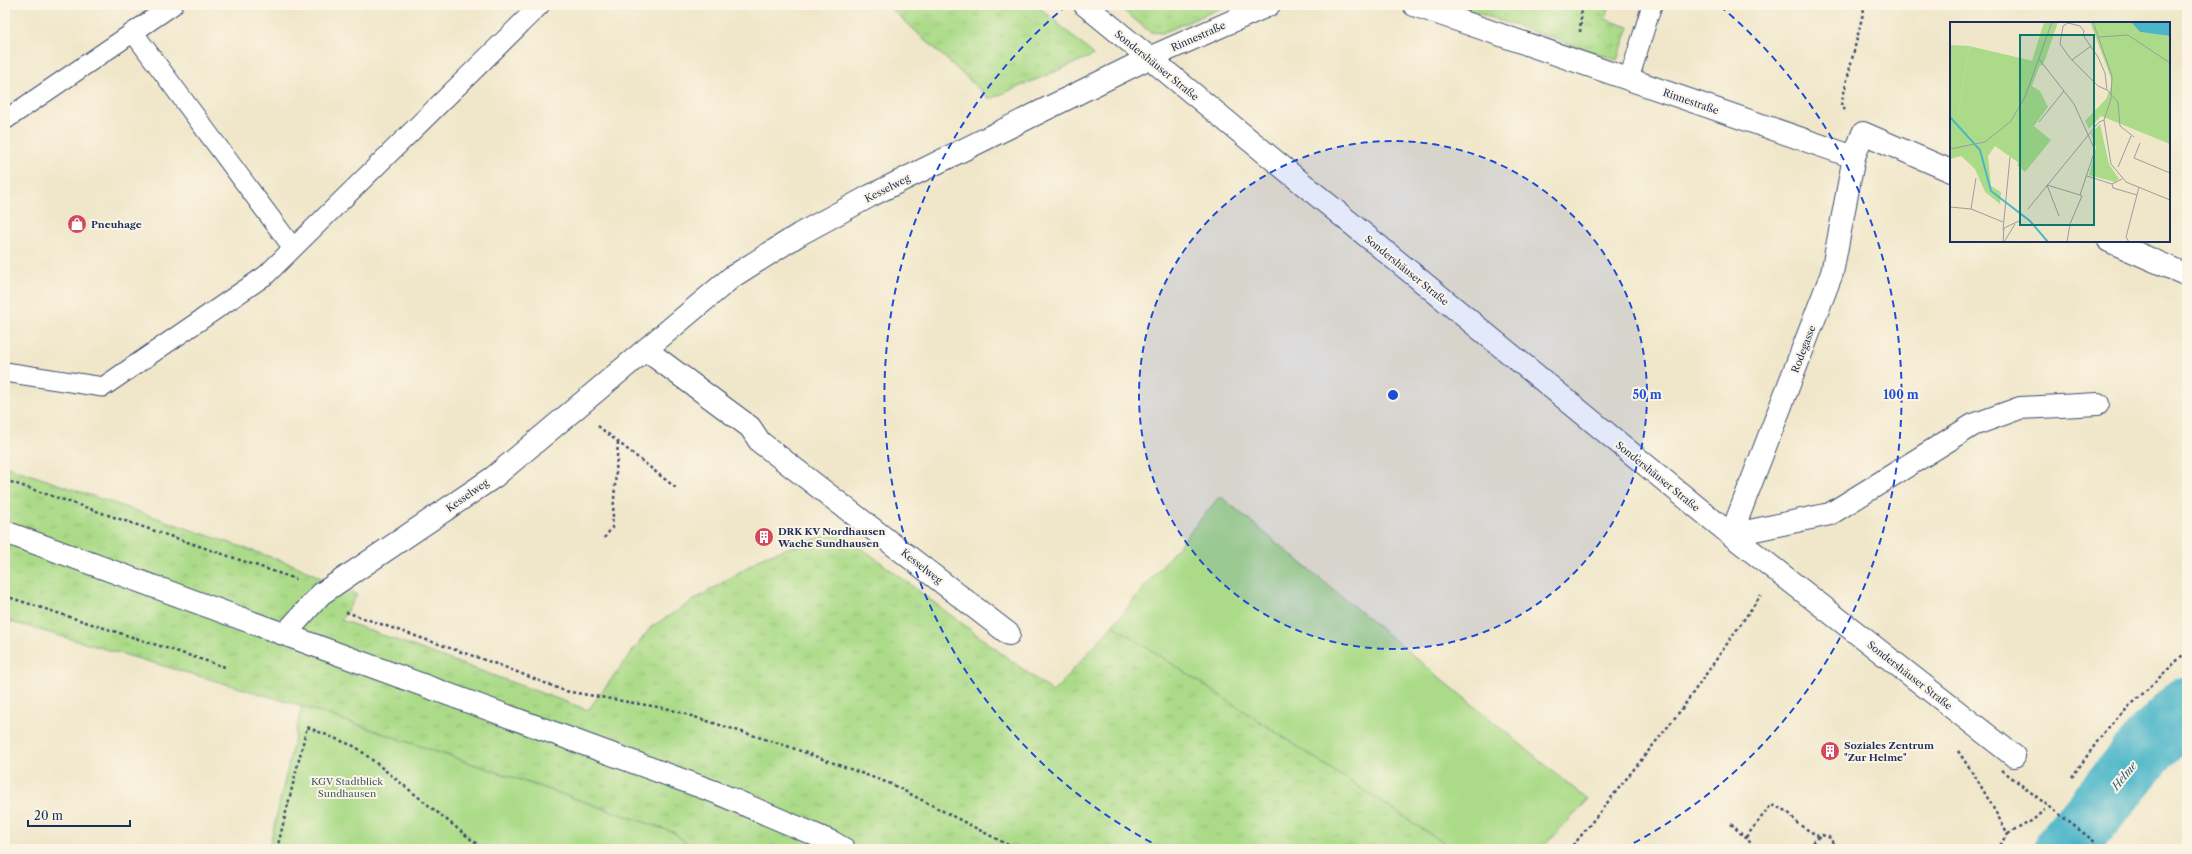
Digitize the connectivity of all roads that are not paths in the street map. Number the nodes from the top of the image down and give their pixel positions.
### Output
1 (173, 5) edge
2 (540, 5) edge
3 (1085, 5) edge
4 (1269, 5) edge
5 (1414, 5) edge
6 (1652, 5) edge
7 (133, 32) junction
8 (1148, 58) junction
9 (1629, 79) junction
10 (5, 120) edge
11 (1854, 157) junction
12 (1950, 172) edge
13 (2111, 242) edge
14 (293, 248) junction
15 (2187, 275) edge
16 (646, 350) junction
17 (5, 372) edge
18 (2098, 404) dead end
19 (5, 532) edge
20 (1730, 535) junction
21 (285, 634) junction
22 (1009, 634) dead end
23 (2008, 763) road end
24 (844, 849) edge

1 - 7 lane
2 - 14 lane
3 - 8 street, Sondershäuser Straße
4 - 8 street, Rinnestraße
5 - 9 street, Rinnestraße
6 - 9 lane
7 - 10 lane
7 - 14 lane
8 - 16 street, Kesselweg
8 - 20 street, Sondershäuser Straße
9 - 11 street, Rinnestraße
11 - 12 street
11 - 20 street, Rodegasse
13 - 15 street
14 - 17 lane
16 - 21 street, Kesselweg
16 - 22 street, Kesselweg
18 - 20 street
19 - 21 street
20 - 23 street, Sondershäuser Straße
21 - 24 street

